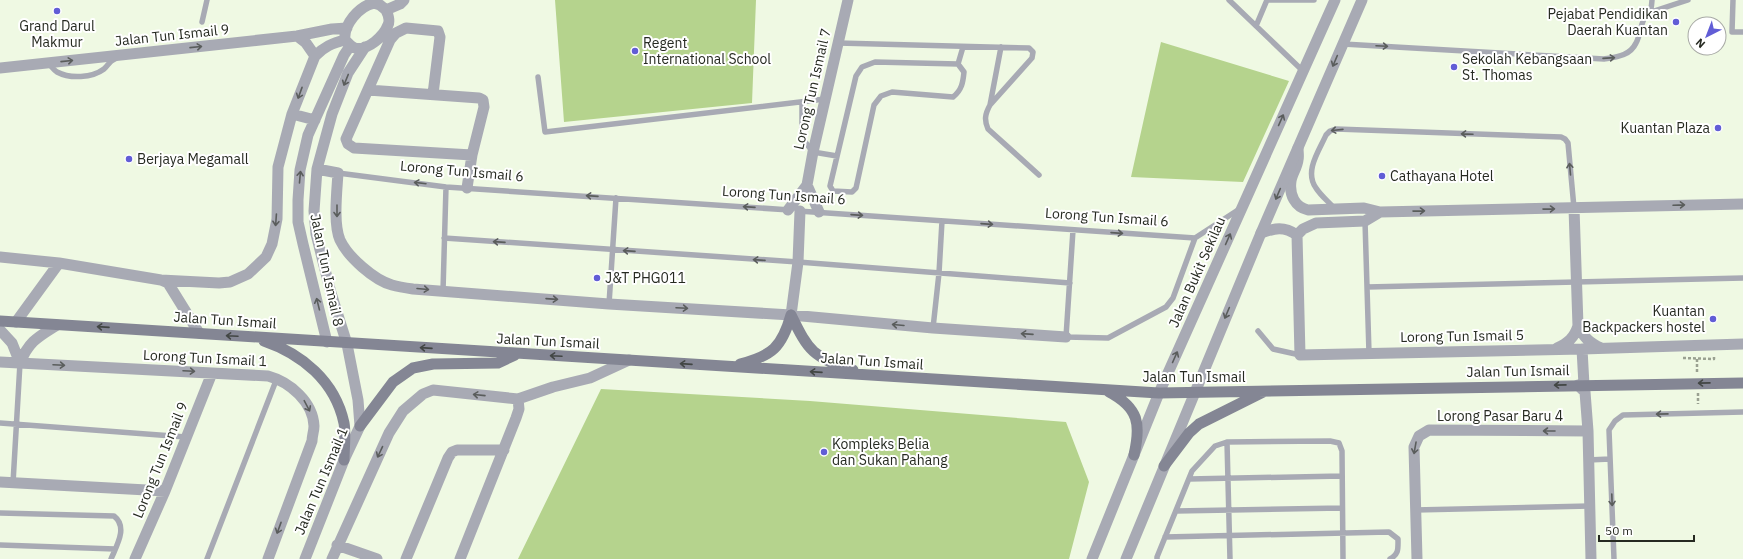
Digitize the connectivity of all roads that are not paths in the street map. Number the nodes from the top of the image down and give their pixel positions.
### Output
1 (207, 0) edge
2 (404, 0) edge
3 (848, 0) edge
4 (1229, 0) edge
5 (1267, 0) edge
6 (1314, 0) edge
7 (1335, 0) edge
8 (1362, 0) edge
9 (1652, 0) edge
10 (1688, 0) edge
11 (1733, 0) edge
12 (367, 2) edge
13 (386, 10) junction
14 (1651, 12) junction
15 (202, 22) dead end
16 (1256, 26) junction
17 (347, 28) junction
18 (1743, 32) edge
19 (297, 36) junction
20 (386, 37) junction
21 (348, 43) junction
22 (838, 43) junction
23 (1343, 44) junction
24 (366, 47) junction
25 (963, 47) junction
26 (1001, 47) junction
27 (129, 54) junction
28 (315, 56) junction
29 (48, 63) junction
30 (958, 64) junction
31 (0, 68) edge
32 (1303, 71) junction
33 (538, 77) dead end
34 (368, 90) junction
35 (433, 94) junction
36 (825, 99) junction
37 (802, 102) junction
38 (990, 105) junction
39 (292, 114) junction
40 (314, 120) junction
41 (1298, 147) junction
42 (813, 152) junction
43 (472, 155) junction
44 (837, 156) junction
45 (317, 169) junction
46 (338, 172) junction
47 (1038, 175) dead end
48 (807, 185) junction
49 (446, 187) junction
50 (467, 188) junction
51 (616, 198) junction
52 (1743, 204) edge
53 (1241, 208) junction
54 (1574, 208) junction
55 (1335, 209) junction
56 (788, 210) junction
57 (800, 211) junction
58 (818, 212) junction
59 (1380, 212) junction
60 (942, 221) junction
61 (1365, 221) junction
62 (1073, 230) junction
63 (1261, 233) junction
64 (1296, 235) junction
65 (444, 238) junction
66 (1195, 238) junction
67 (613, 250) junction
68 (0, 256) edge
69 (798, 262) junction
70 (59, 263) junction
71 (939, 273) junction
72 (1743, 278) edge
73 (161, 280) junction
74 (1577, 282) junction
75 (1070, 283) junction
76 (1367, 287) junction
77 (442, 291) junction
78 (609, 304) junction
79 (792, 315) junction
80 (0, 321) edge
81 (16, 322) junction
82 (58, 325) junction
83 (1578, 326) junction
84 (933, 328) junction
85 (0, 330) edge
86 (1258, 331) dead end
87 (199, 333) junction
88 (252, 337) junction
89 (1066, 337) junction
90 (327, 342) junction
91 (347, 344) junction
92 (1743, 344) edge
93 (1555, 349) junction
94 (1582, 349) junction
95 (1604, 349) junction
96 (1369, 353) junction
97 (518, 354) junction
98 (1300, 355) junction
99 (629, 360) junction
100 (0, 362) edge
101 (20, 363) junction
102 (731, 367) junction
103 (212, 373) junction
104 (868, 375) junction
105 (277, 378) junction
106 (1743, 383) edge
107 (1581, 385) junction
108 (1105, 390) junction
109 (1265, 391) junction
110 (1195, 392) junction
111 (1159, 393) junction
112 (518, 399) junction
113 (1743, 412) edge
114 (0, 423) edge
115 (15, 424) junction
116 (360, 426) junction
117 (1588, 431) junction
118 (186, 437) junction
119 (1227, 442) junction
120 (504, 450) junction
121 (1134, 455) junction
122 (1610, 459) junction
123 (344, 460) junction
124 (1588, 460) junction
125 (1164, 466) junction
126 (1342, 476) junction
127 (1228, 477) junction
128 (1189, 479) junction
129 (0, 482) edge
130 (13, 483) junction
131 (165, 492) junction
132 (1590, 506) junction
133 (1342, 508) junction
134 (1229, 509) junction
135 (1415, 510) junction
136 (1176, 511) junction
137 (0, 514) edge
138 (1343, 534) junction
139 (1229, 536) junction
140 (1165, 537) junction
141 (0, 545) edge
142 (337, 545) junction
143 (115, 549) junction
144 (111, 559) edge
145 (135, 559) edge
146 (207, 559) edge
147 (268, 559) edge
148 (305, 559) edge
149 (332, 559) edge
150 (377, 559) edge
151 (406, 559) edge
152 (460, 559) edge
153 (1092, 559) edge
154 (1126, 559) edge
155 (1157, 559) edge
156 (1230, 559) edge
157 (1343, 559) edge
158 (1390, 559) edge
159 (1417, 559) edge
160 (1591, 559) edge
161 (1614, 559) edge

1 - 15 lane
2 - 13 street
3 - 22 street, Lorong Tun Ismail 7
4 - 16 lane
5 - 6 lane
5 - 16 lane
7 - 32 street, Jalan Bukit Sekilau
8 - 23 street
9 - 14 lane
10 - 14 lane
11 - 18 lane
12 - 13 street
12 - 17 street
13 - 20 street
23 -> 14 lane
16 - 32 lane
17 - 19 street, Jalan Tun Ismail 9
17 - 21 street
27 -> 19 street, Jalan Tun Ismail 9
19 - 28 street
20 - 24 street
20 - 34 street
20 - 35 street
21 - 24 street
21 - 28 street
21 - 40 street, Jalan Tun Ismail 8
22 - 25 lane
22 - 36 street, Lorong Tun Ismail 7
23 -> 41 street
24 -> 45 street, Jalan Tun Ismail 8
25 - 26 lane
25 - 30 lane
26 - 38 lane
26 - 38 lane
29 -> 27 street, Jalan Tun Ismail 9
27 - 29 lane
28 -> 39 street
29 - 31 street, Jalan Tun Ismail 9
30 - 44 lane
30 - 44 lane
53 -> 32 street, Jalan Bukit Sekilau
33 - 37 lane
34 - 35 street
34 - 43 street
35 - 43 street
36 - 37 lane
36 - 42 street, Lorong Tun Ismail 7
37 - 42 lane
38 - 47 lane
39 - 40 street
39 -> 73 street
90 -> 40 street, Jalan Tun Ismail 8
41 - 55 street
41 -> 63 street
42 - 44 lane
42 - 48 street, Lorong Tun Ismail 7
43 - 50 street
45 - 46 street, Lorong Tun Ismail 6
45 - 91 street, Jalan Tun Ismail 8
49 -> 46 lane, Lorong Tun Ismail 6
46 -> 77 street
48 - 56 street, Lorong Tun Ismail 7
48 - 58 street
49 - 50 lane, Lorong Tun Ismail 6
49 - 65 lane
51 -> 50 lane, Lorong Tun Ismail 6
56 -> 51 lane, Lorong Tun Ismail 6
51 - 67 lane
54 -> 52 street
53 - 66 lane
111 -> 53 street, Jalan Bukit Sekilau
54 -> 55 lane
59 -> 54 street
54 - 74 street
55 - 59 street
56 - 57 lane, Lorong Tun Ismail 6
57 - 58 lane, Lorong Tun Ismail 6
57 - 69 street
58 -> 60 lane, Lorong Tun Ismail 6
59 - 61 street
60 -> 62 lane, Lorong Tun Ismail 6
60 - 71 lane
61 - 64 street
61 - 76 lane
62 -> 66 lane, Lorong Tun Ismail 6
62 - 75 lane
63 - 64 street
63 -> 110 street
64 - 98 street
67 -> 65 lane
65 - 77 lane
66 - 89 lane
69 -> 67 lane
67 - 78 lane
68 - 70 street
69 - 71 lane
69 - 79 street
70 - 73 street
70 - 81 street
71 - 75 lane
71 - 84 lane
72 - 74 lane
73 - 87 street
74 - 76 lane
74 - 83 street
75 - 89 lane
76 - 96 lane
77 -> 78 street
78 -> 79 street
84 -> 79 street
79 - 102 main road
79 - 104 main road
80 - 81 main road, Jalan Tun Ismail
81 - 82 main road, Jalan Tun Ismail
87 -> 82 main road, Jalan Tun Ismail
82 - 101 street
83 - 93 street
83 - 95 street
89 -> 84 street
85 - 101 street
86 - 98 lane
88 -> 87 main road, Jalan Tun Ismail
88 - 90 main road, Jalan Tun Ismail
88 - 123 main road
90 - 91 main road, Jalan Tun Ismail
97 -> 91 main road, Jalan Tun Ismail
91 - 116 street, Jalan Tun Ismail 1
92 - 95 street, Lorong Tun Ismail 5
93 - 94 street, Lorong Tun Ismail 5
93 - 96 street, Lorong Tun Ismail 5
94 - 95 street, Lorong Tun Ismail 5
94 - 107 street
96 - 98 street, Lorong Tun Ismail 5
99 -> 97 main road, Jalan Tun Ismail
97 - 116 main road
102 -> 99 main road, Jalan Tun Ismail
99 - 112 street
100 - 101 street, Lorong Tun Ismail 1
101 -> 103 street, Lorong Tun Ismail 1
101 - 115 lane
104 -> 102 main road, Jalan Tun Ismail
103 - 105 street, Lorong Tun Ismail 1
103 - 118 street, Lorong Tun Ismail 9
104 - 108 main road, Jalan Tun Ismail
105 - 146 lane
105 -> 147 street, Lorong Tun Ismail 1
106 -> 107 main road, Jalan Tun Ismail
107 -> 109 main road, Jalan Tun Ismail
107 - 117 street
108 - 111 main road, Jalan Tun Ismail
108 - 121 main road
109 - 110 main road, Jalan Tun Ismail
109 - 125 main road
110 - 111 main road, Jalan Tun Ismail
110 - 125 street
111 - 121 street, Jalan Bukit Sekilau
112 - 120 street
112 -> 142 street
113 -> 122 lane
114 - 115 lane
115 - 118 lane
115 - 130 lane
116 - 123 street, Jalan Tun Ismail 1
117 - 124 street
117 -> 135 street, Lorong Pasar Baru 4
118 - 131 street, Lorong Tun Ismail 9
119 - 126 lane
119 - 127 lane
119 - 128 lane
120 - 151 street
120 - 152 street
121 - 153 street, Jalan Bukit Sekilau
122 - 124 lane
122 -> 161 lane
123 - 148 street, Jalan Tun Ismail 1
124 - 132 street
125 - 154 street
126 - 127 lane
126 - 133 lane
127 - 128 lane
127 - 134 lane
128 - 136 lane
129 - 130 street
130 - 131 street
131 - 145 street, Lorong Tun Ismail 9
132 - 135 lane
132 - 160 street
133 - 134 lane
133 - 138 lane
134 - 136 lane
134 - 139 lane
135 - 159 street, Lorong Pasar Baru 4
136 - 140 lane
137 - 143 lane
138 - 139 lane
138 - 157 lane
138 - 158 lane
139 - 140 lane
139 - 156 lane
140 - 155 lane
141 - 143 lane
142 - 149 street
142 - 150 street
143 - 144 lane

